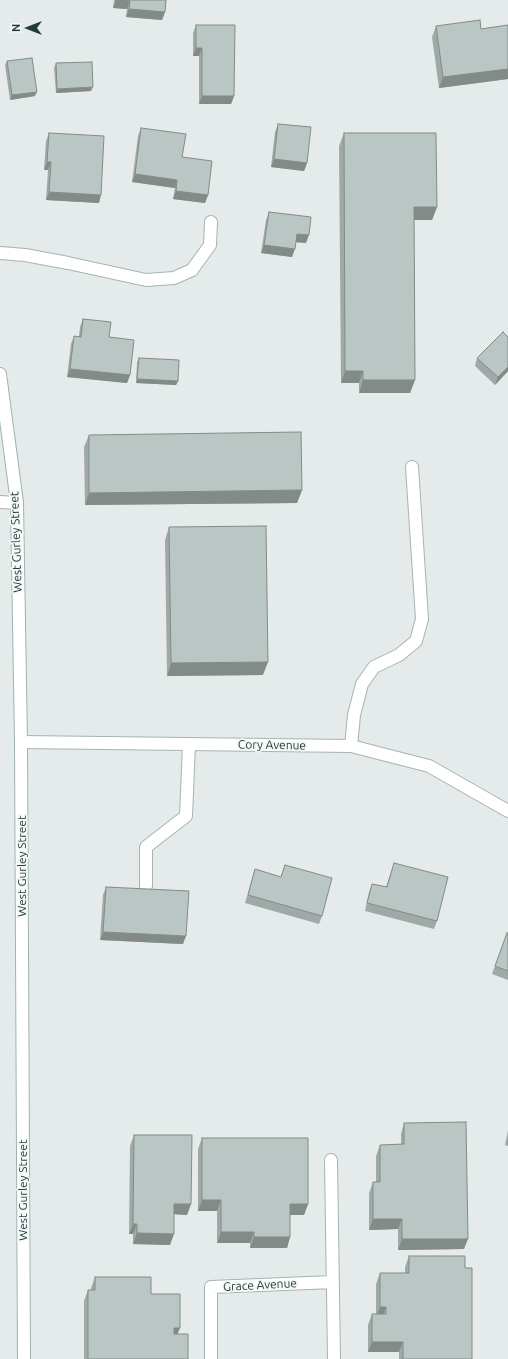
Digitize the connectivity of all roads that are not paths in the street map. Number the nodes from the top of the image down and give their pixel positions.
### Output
1 (211, 222) dead end
2 (0, 254) edge
3 (0, 374) edge
4 (412, 467) dead end
5 (0, 502) edge
6 (17, 503) junction
7 (21, 742) junction
8 (189, 744) junction
9 (351, 746) junction
10 (508, 811) edge
11 (146, 886) dead end
12 (332, 1160) dead end
13 (333, 1282) junction
14 (24, 1359) edge
15 (212, 1359) edge
16 (334, 1359) edge

1 - 2 main road
3 - 6 main road, West Gurley Street
4 - 9 main road
5 - 6 main road
6 - 7 main road, West Gurley Street
7 - 8 main road, Cory Avenue
7 - 14 main road, West Gurley Street
8 - 9 main road, Cory Avenue
8 - 11 main road
9 - 10 main road, Cory Avenue
12 - 13 main road
13 - 15 main road, Grace Avenue
13 - 16 main road

